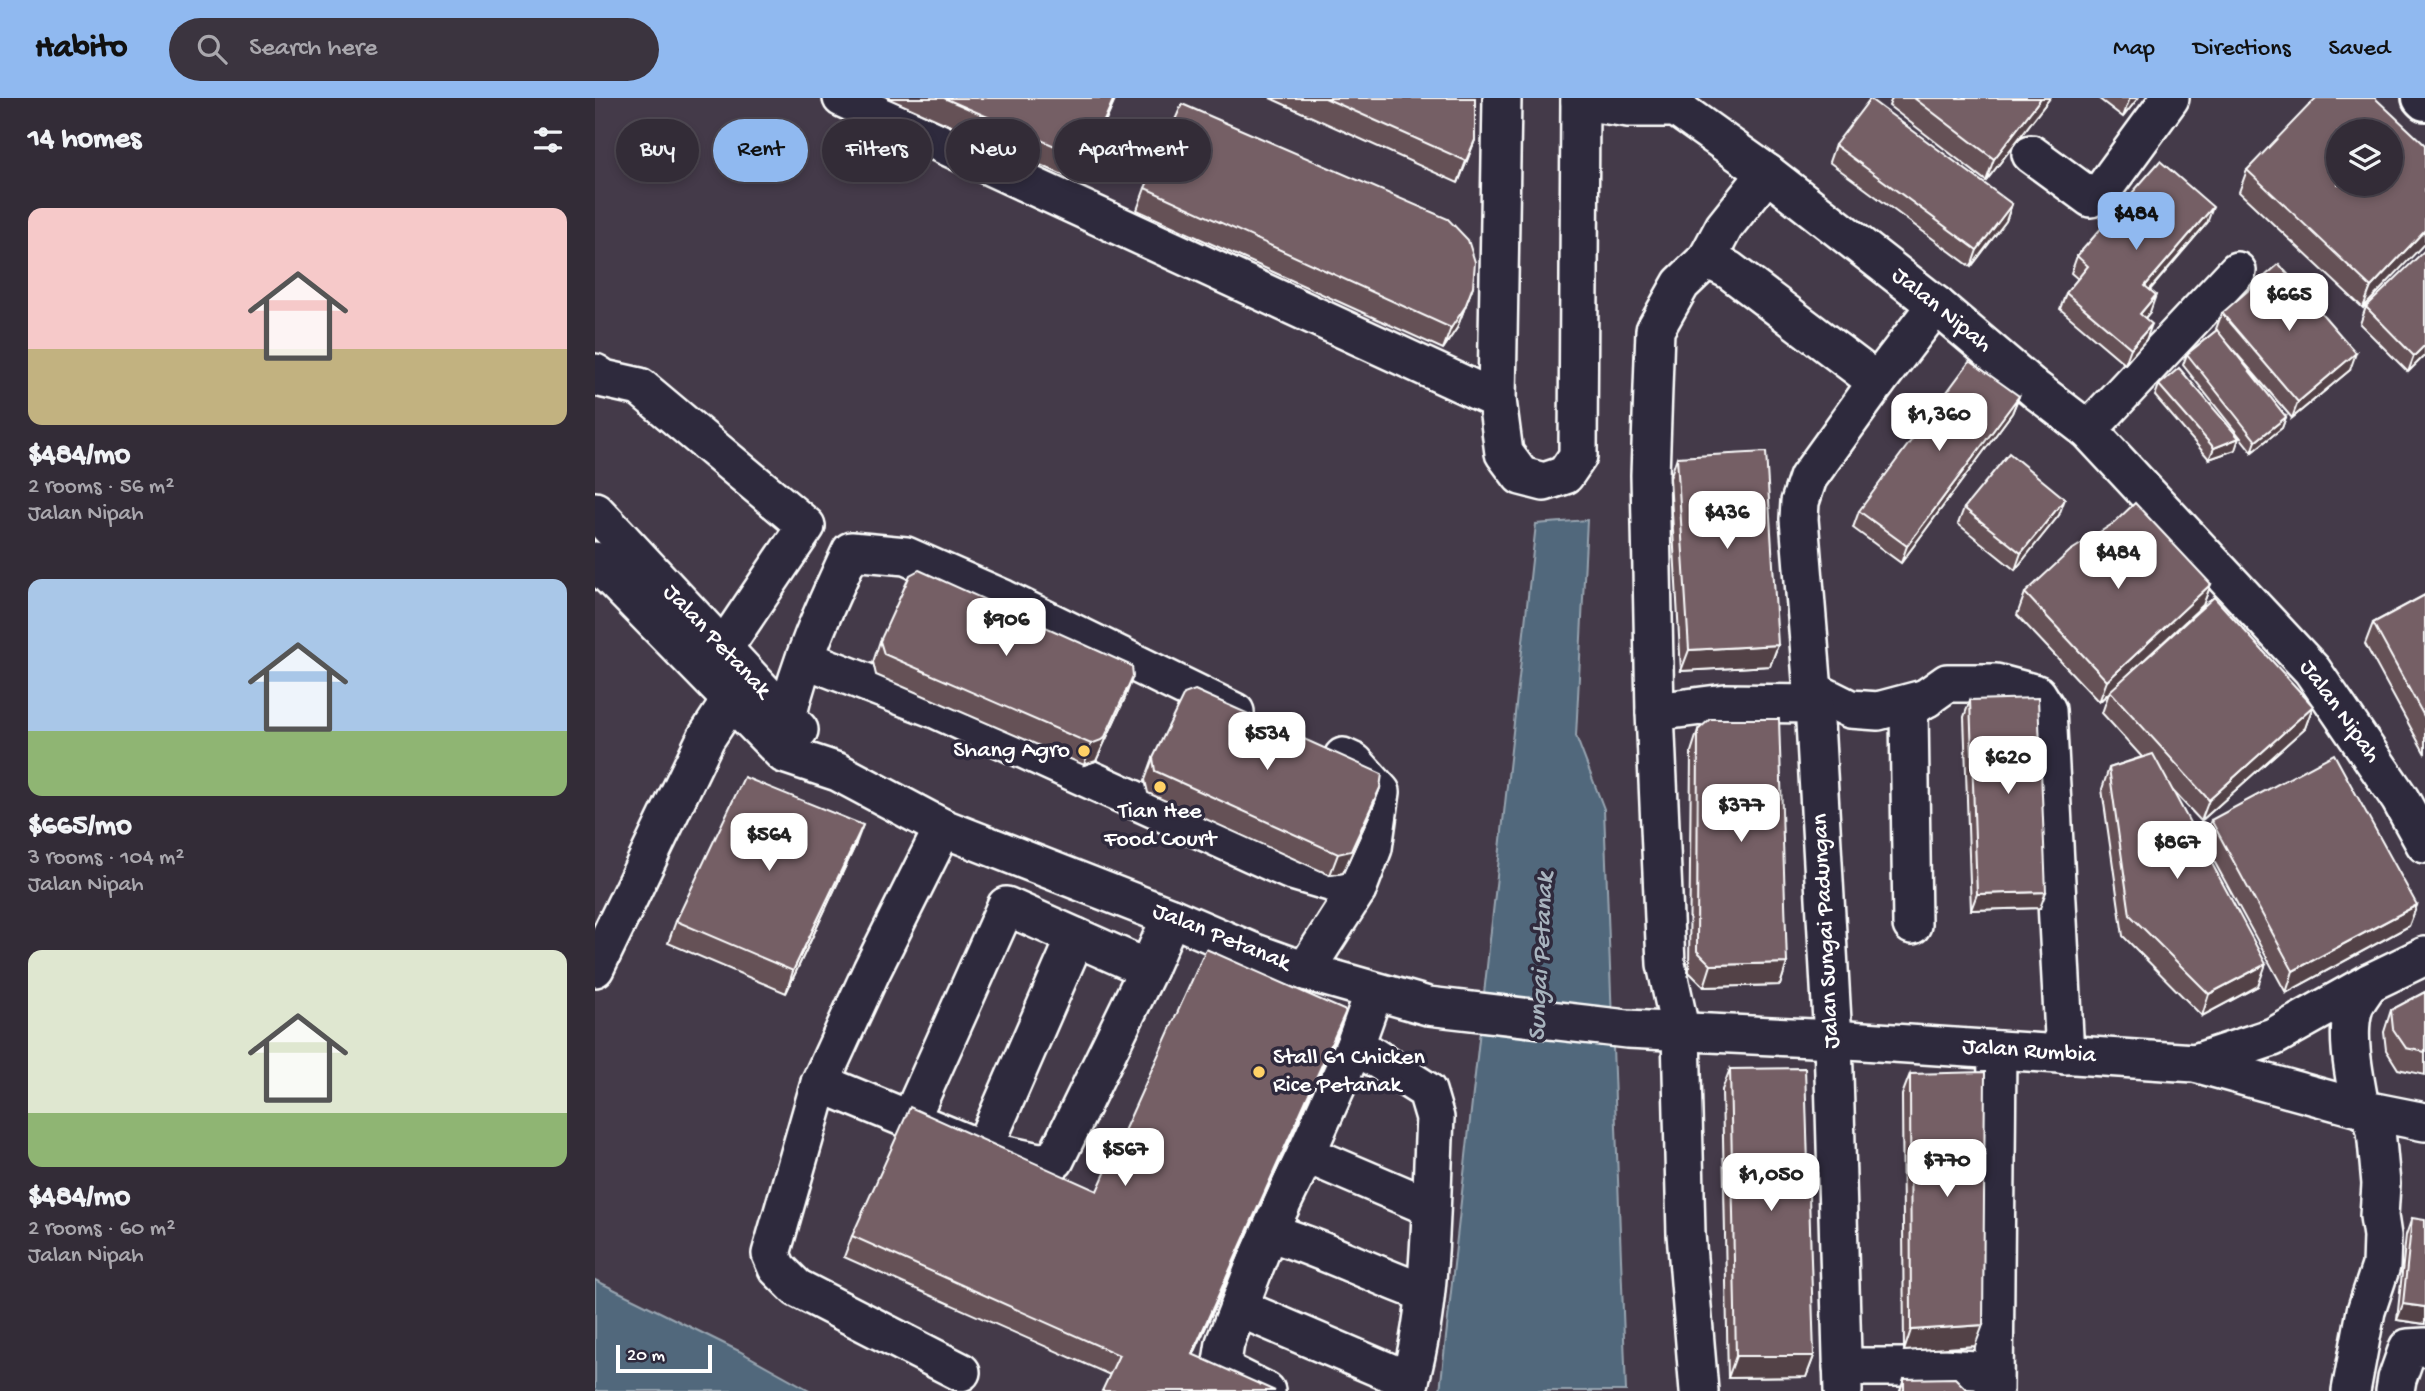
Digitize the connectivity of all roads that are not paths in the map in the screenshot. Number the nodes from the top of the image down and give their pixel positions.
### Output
1 (842, 98) edge
2 (1502, 98) edge
3 (2170, 98) edge
4 (1580, 100) edge
5 (1679, 103) edge
6 (2031, 154) dead end
7 (1766, 173) junction
8 (1707, 259) junction
9 (2237, 271) dead end
10 (1936, 305) junction
11 (595, 373) edge
12 (1877, 382) junction
13 (1497, 400) junction
14 (2088, 430) junction
15 (595, 511) edge
16 (595, 561) edge
17 (723, 649) junction
18 (805, 659) junction
19 (1813, 697) junction
20 (1927, 698) junction
21 (731, 700) junction
22 (1655, 712) junction
23 (787, 718) junction
24 (1264, 724) edge
25 (1316, 746) edge
26 (838, 772) junction
27 (943, 828) junction
28 (2425, 844) edge
29 (1357, 890) junction
30 (1171, 917) junction
31 (1912, 925) dead end
32 (1076, 937) junction
33 (2425, 956) edge
34 (595, 968) edge
35 (1148, 969) junction
36 (1305, 971) junction
37 (2369, 983) junction
38 (1374, 992) junction
39 (1627, 1029) joint
40 (1681, 1033) junction
41 (1833, 1039) junction
42 (1355, 1045) junction
43 (1997, 1050) junction
44 (2065, 1055) junction
45 (2195, 1063) junction
46 (820, 1083) junction
47 (2365, 1109) junction
48 (910, 1120) junction
49 (2425, 1122) edge
50 (983, 1150) junction
51 (1306, 1154) junction
52 (1430, 1208) junction
53 (1268, 1232) junction
54 (1425, 1293) junction
55 (1239, 1308) junction
56 (2425, 1346) edge
57 (961, 1372) dead end
58 (1843, 1379) edge
59 (1993, 1381) edge
60 (1408, 1386) edge
61 (1266, 1391) edge
62 (1699, 1391) edge
63 (2351, 1391) edge
64 (2395, 1391) edge

1 - 13 street
2 - 13 street
3 - 6 street
4 - 5 street, Jalan Nipah
4 - 13 street
5 - 7 street, Jalan Nipah
7 - 8 street
7 - 10 street, Jalan Nipah
8 - 12 street
8 - 22 street
9 - 14 street
10 - 12 street, Jalan Sungai Padungan
10 - 14 street, Jalan Nipah
11 - 17 street
12 - 19 street, Jalan Sungai Padungan
14 - 28 street, Jalan Nipah
15 - 17 street, Jalan Petanak
16 - 21 street, Jalan Petanak
17 - 23 street, Jalan Petanak
18 - 23 street
18 - 24 street
18 - 29 street
19 - 20 street
19 - 22 street
19 - 41 street, Jalan Sungai Padungan
20 - 31 street
20 - 44 street
21 - 26 street, Jalan Petanak
21 - 34 street
22 - 40 street
23 - 26 street, Jalan Petanak
25 - 29 street
26 - 27 street, Jalan Petanak
27 - 30 street, Jalan Petanak
27 - 46 street
29 - 36 street
30 - 35 street
30 - 36 street, Jalan Petanak
32 - 35 street
32 - 48 street
32 - 50 street
33 - 37 street
35 - 50 street
36 - 38 street, Jalan Petanak
37 - 45 street
37 - 47 street
38 - 39 street, Jalan Petanak
38 - 42 street
39 - 40 street, Jalan Rumbia
40 - 41 street, Jalan Rumbia
40 - 62 street
41 - 43 street, Jalan Rumbia
41 - 58 street, Jalan Sungai Padungan
42 - 51 street
42 - 52 street
43 - 44 street, Jalan Rumbia
43 - 59 street
44 - 45 street, Jalan Rumbia
45 - 47 street, Jalan Rumbia
46 - 48 street
46 - 57 street
47 - 49 street, Jalan Rumbia
47 - 63 street
48 - 50 street
51 - 52 street
51 - 53 street
52 - 54 street
53 - 54 street
53 - 55 street
54 - 60 street
55 - 60 street
55 - 61 street
56 - 64 street
58 - 59 street

